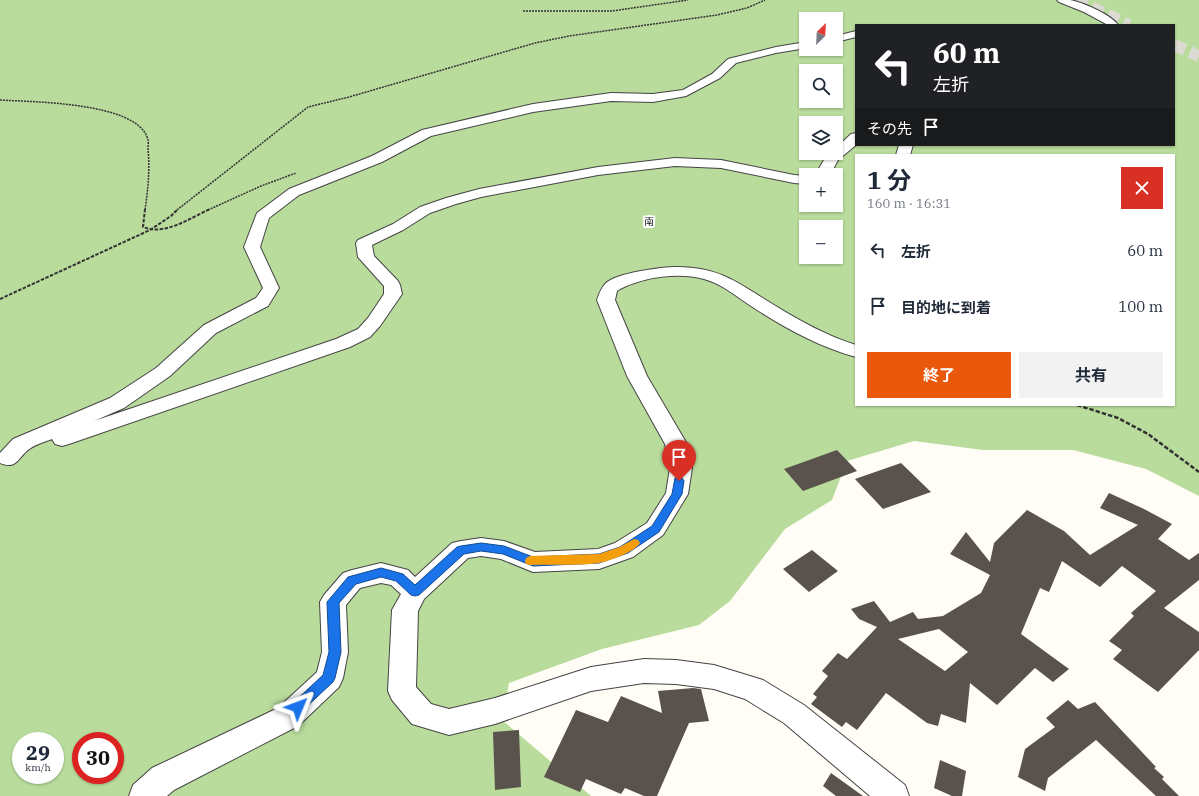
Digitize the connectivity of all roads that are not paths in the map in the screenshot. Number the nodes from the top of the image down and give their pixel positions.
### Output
1 (1062, 0) edge
2 (1112, 24) edge
3 (855, 34) edge
4 (843, 37) edge
5 (799, 46) edge
6 (855, 139) edge
7 (827, 168) edge
8 (799, 179) edge
9 (855, 351) edge
10 (4, 460) edge
11 (415, 592) junction
12 (144, 796) edge
13 (894, 796) edge

1 - 2 street
3 - 4 street
5 - 10 street
6 - 7 street
8 - 10 street
9 - 11 street
11 - 12 street
11 - 13 street

